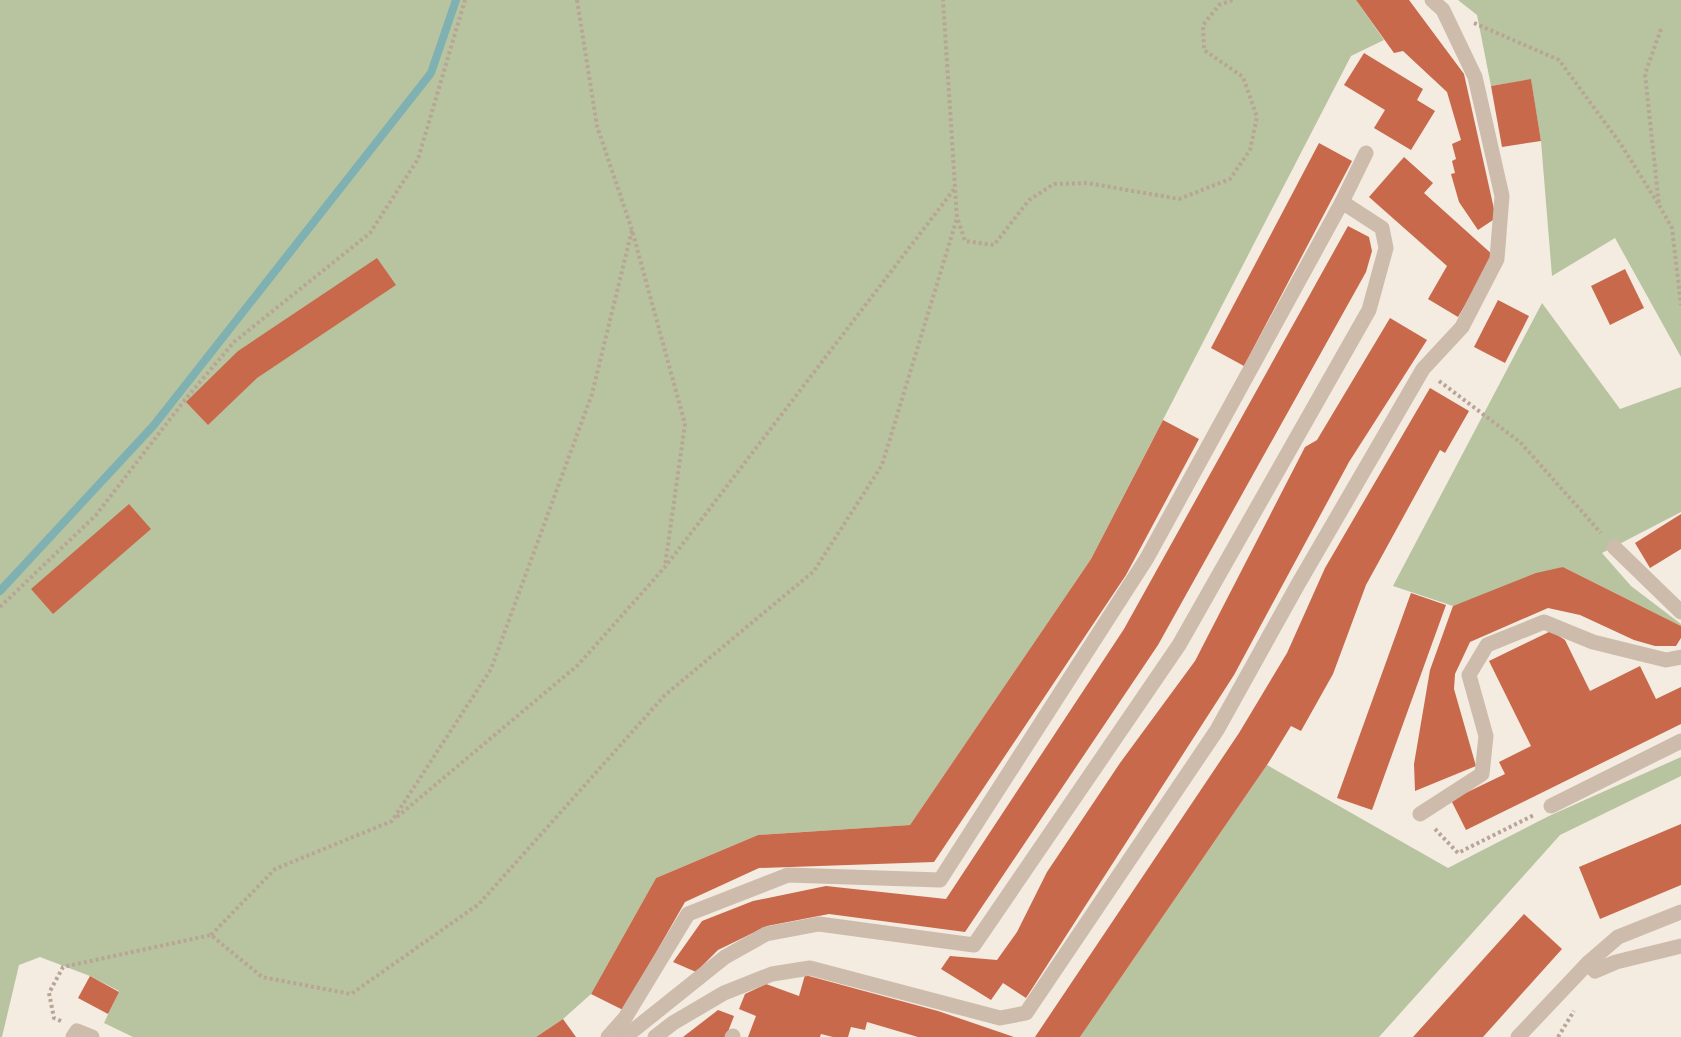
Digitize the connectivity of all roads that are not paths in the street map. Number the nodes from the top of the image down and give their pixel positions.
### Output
1 (1437, 5) edge
2 (1366, 153) dead end
3 (1342, 202) junction
4 (1614, 547) road end
5 (1681, 612) edge
6 (1681, 657) edge
7 (1681, 741) edge
8 (1551, 806) road end
9 (1420, 814) road end
10 (1681, 912) edge
11 (1681, 946) edge
12 (1588, 963) junction
13 (75, 1034) edge
14 (92, 1037) edge
15 (608, 1037) edge
16 (625, 1037) edge
17 (655, 1037) edge
18 (1518, 1037) edge

1 - 17 lane
2 - 3 lane
3 - 15 lane
3 - 16 lane
4 - 5 lane
6 - 9 lane
7 - 8 lane
10 - 12 lane
11 - 12 lane
12 - 18 lane
13 - 14 lane

